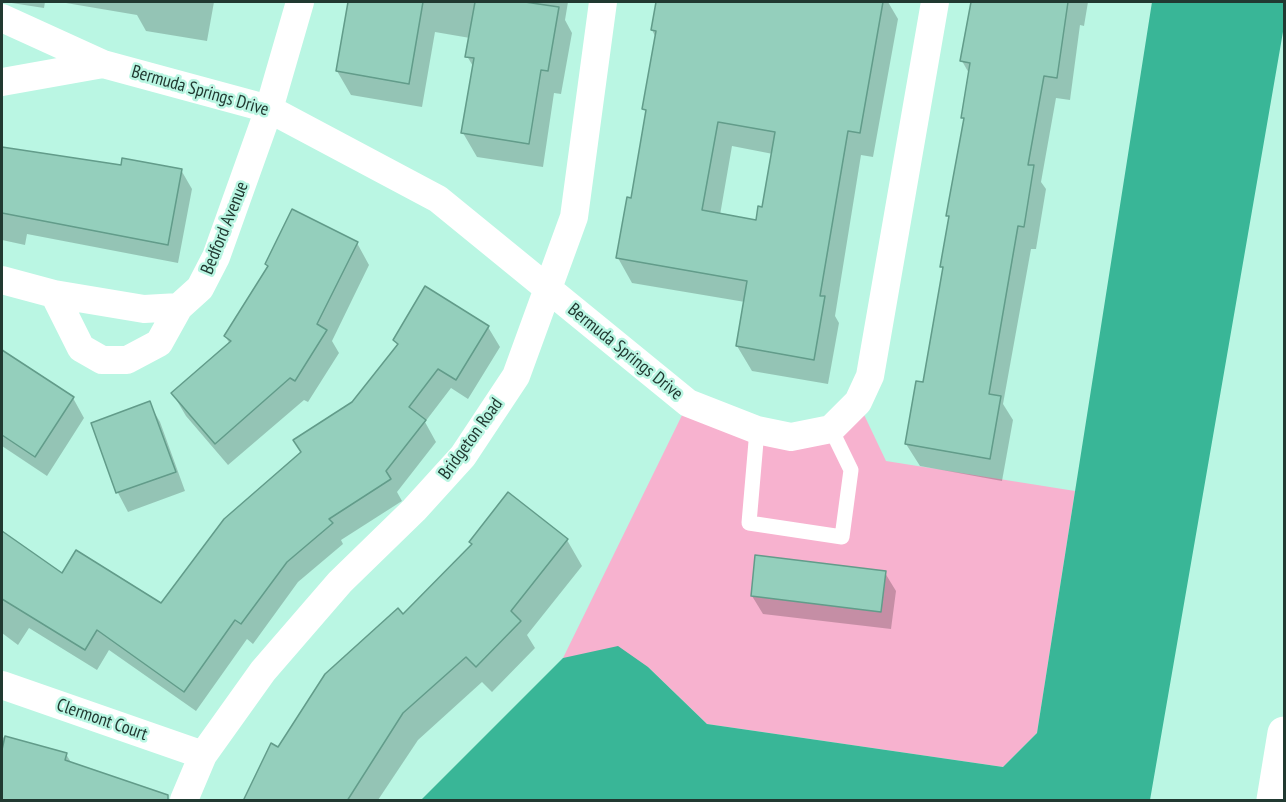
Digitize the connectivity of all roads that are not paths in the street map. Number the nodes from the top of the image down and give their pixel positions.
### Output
1 (300, 2) edge
2 (603, 2) edge
3 (935, 2) edge
4 (2, 18) edge
5 (103, 64) junction
6 (2, 65) edge
7 (2, 82) edge
8 (269, 109) junction
9 (2, 280) edge
10 (548, 290) junction
11 (54, 294) junction
12 (179, 307) junction
13 (831, 429) junction
14 (757, 430) junction
15 (2, 685) edge
16 (1284, 733) edge
17 (203, 755) junction
18 (184, 801) edge
19 (1273, 801) edge

1 - 8 street, Bedford Avenue
2 - 10 street, Bridgeton Road
3 - 13 street
4 - 5 street, Bermuda Springs Drive
5 - 6 street, Bermuda Springs Drive
5 - 7 street, Bermuda Springs Drive
5 - 8 street, Bermuda Springs Drive
8 - 10 street, Bermuda Springs Drive
8 - 12 street, Bedford Avenue
9 - 11 street
10 - 14 street, Bermuda Springs Drive
10 - 17 street, Bridgeton Road
11 - 12 street
11 - 12 street, Bedford Avenue
13 - 14 street, Bermuda Springs Drive
13 - 14 lane
15 - 17 street, Clermont Court
16 - 19 street
17 - 18 street, Bridgeton Road

